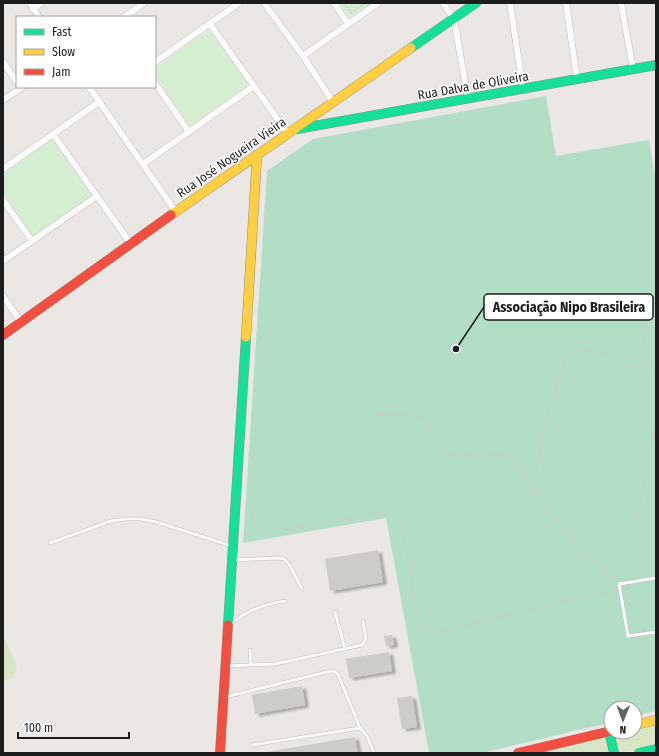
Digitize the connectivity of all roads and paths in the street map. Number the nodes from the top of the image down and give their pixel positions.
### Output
1 (41, 3) edge
2 (144, 3) edge
3 (239, 3) edge
4 (264, 3) edge
5 (334, 3) edge
6 (344, 3) edge
7 (365, 3) edge
8 (378, 3) edge
9 (443, 3) edge
10 (476, 3) edge
11 (510, 3) edge
12 (566, 3) edge
13 (621, 3) edge
14 (31, 6) edge
15 (38, 16) edge
16 (125, 16) edge
17 (454, 19) junction
18 (210, 24) junction
19 (348, 24) junction
20 (303, 56) junction
21 (156, 61) edge
22 (3, 62) edge
23 (656, 65) edge
24 (633, 70) junction
25 (577, 79) junction
26 (16, 81) edge
27 (156, 85) edge
28 (254, 86) junction
29 (21, 88) edge
30 (90, 88) edge
31 (523, 89) junction
32 (468, 99) junction
33 (3, 100) edge
34 (99, 102) junction
35 (333, 102) junction
36 (189, 132) junction
37 (291, 132) junction
38 (53, 134) junction
39 (257, 155) junction
40 (143, 164) junction
41 (3, 169) edge
42 (97, 196) junction
43 (3, 200) edge
44 (176, 212) junction
45 (32, 241) junction
46 (130, 244) junction
47 (3, 261) edge
48 (3, 296) edge
49 (656, 311) edge
50 (21, 322) junction
51 (3, 335) edge
52 (634, 356) junction
53 (656, 371) edge
54 (377, 415) dead end
55 (656, 427) edge
56 (538, 496) junction
57 (252, 512) dead end
58 (638, 520) dead end
59 (50, 543) dead end
60 (233, 546) junction
61 (232, 561) junction
62 (656, 578) edge
63 (619, 584) junction
64 (302, 589) dead end
65 (285, 601) dead end
66 (335, 612) dead end
67 (363, 621) dead end
68 (228, 628) junction
69 (656, 632) edge
70 (345, 649) junction
71 (250, 650) dead end
72 (251, 664) junction
73 (225, 666) junction
74 (223, 697) junction
75 (656, 720) edge
76 (643, 723) edge
77 (360, 728) junction
78 (603, 733) edge
79 (612, 740) edge
80 (560, 743) junction
81 (252, 745) dead end
82 (656, 749) edge
83 (220, 753) edge
84 (374, 753) edge
85 (518, 753) edge
86 (563, 753) edge
87 (614, 753) edge
88 (639, 753) edge

1 - 14 street
2 - 16 street
3 - 18 street
4 - 20 street
5 - 19 street
6 - 7 path
8 - 19 street
9 - 17 street
10 - 17 street, Rua José Nogueira Vieira
11 - 31 street
12 - 25 street
13 - 24 street
14 - 15 street
17 - 32 street
17 - 35 street, Rua José Nogueira Vieira
18 - 21 street
18 - 28 street
19 - 20 street
20 - 35 street
22 - 26 street
23 - 24 street, Rua Dalva de Oliveira
24 - 25 street, Rua Dalva de Oliveira
25 - 31 street, Rua Dalva de Oliveira
27 - 36 street
28 - 36 street
28 - 37 street
29 - 33 street
30 - 34 street
31 - 32 street, Rua Dalva de Oliveira
32 - 37 street, Rua Dalva de Oliveira
34 - 38 street
34 - 40 street
35 - 37 street, Rua José Nogueira Vieira
36 - 40 street
37 - 39 street, Rua José Nogueira Vieira
38 - 41 street
38 - 42 street
39 - 44 street, Rua José Nogueira Vieira
39 - 60 street
40 - 44 street
42 - 45 street
42 - 46 street
43 - 45 street
44 - 46 street, Rua José Nogueira Vieira
45 - 47 street
46 - 50 street, Rua José Nogueira Vieira
48 - 50 street
49 - 52 path
50 - 51 street, Rua José Nogueira Vieira
52 - 53 path
52 - 56 path
54 - 56 path
55 - 58 path
56 - 63 path
57 - 63 path
59 - 60 lane
60 - 61 street
61 - 64 lane
61 - 68 street
62 - 63 lane
63 - 69 lane
65 - 68 lane
66 - 70 lane
67 - 70 lane
68 - 73 street
70 - 72 lane
71 - 72 lane
72 - 73 lane
73 - 74 street
74 - 77 lane
74 - 83 street
75 - 76 street
77 - 81 lane
77 - 84 lane
78 - 80 street
79 - 87 street
80 - 85 street
80 - 86 street
82 - 88 street

